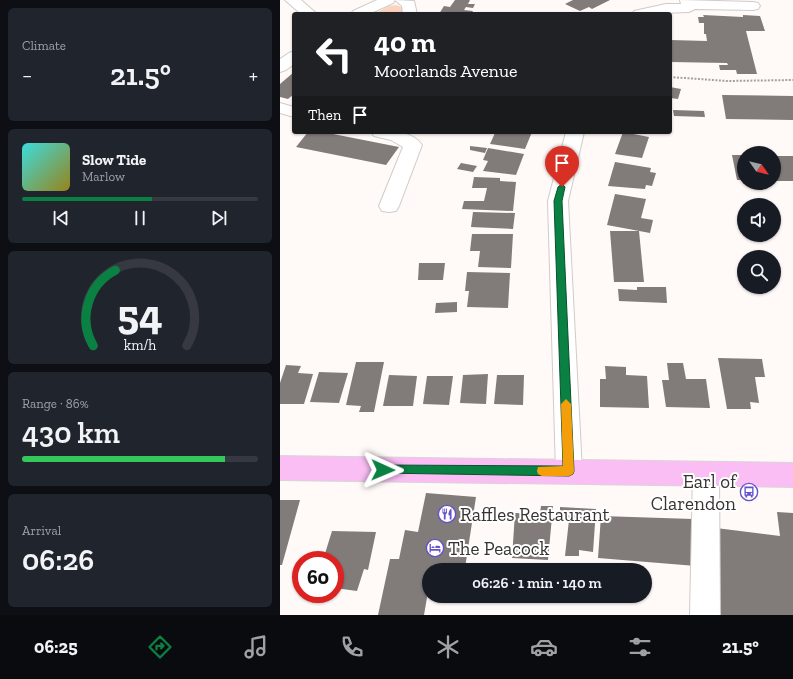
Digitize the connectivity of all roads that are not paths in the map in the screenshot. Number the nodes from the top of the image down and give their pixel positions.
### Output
1 (292, 0) edge
2 (388, 0) edge
3 (402, 0) edge
4 (688, 3) edge
5 (753, 6) dead end
6 (307, 12) edge
7 (362, 12) edge
8 (410, 12) edge
9 (648, 12) edge
10 (292, 58) edge
11 (280, 68) edge
12 (280, 108) edge
13 (292, 111) edge
14 (388, 134) edge
15 (575, 134) edge
16 (389, 206) dead end
17 (280, 468) edge
18 (569, 471) junction
19 (706, 474) junction
20 (793, 475) edge
21 (705, 615) edge

1 - 6 street
2 - 7 street
3 - 8 street
4 - 5 street
4 - 9 street
10 - 11 street
12 - 13 street
14 - 16 street
15 - 18 street
17 - 18 main road
18 - 19 main road
19 - 20 main road
19 - 21 street

